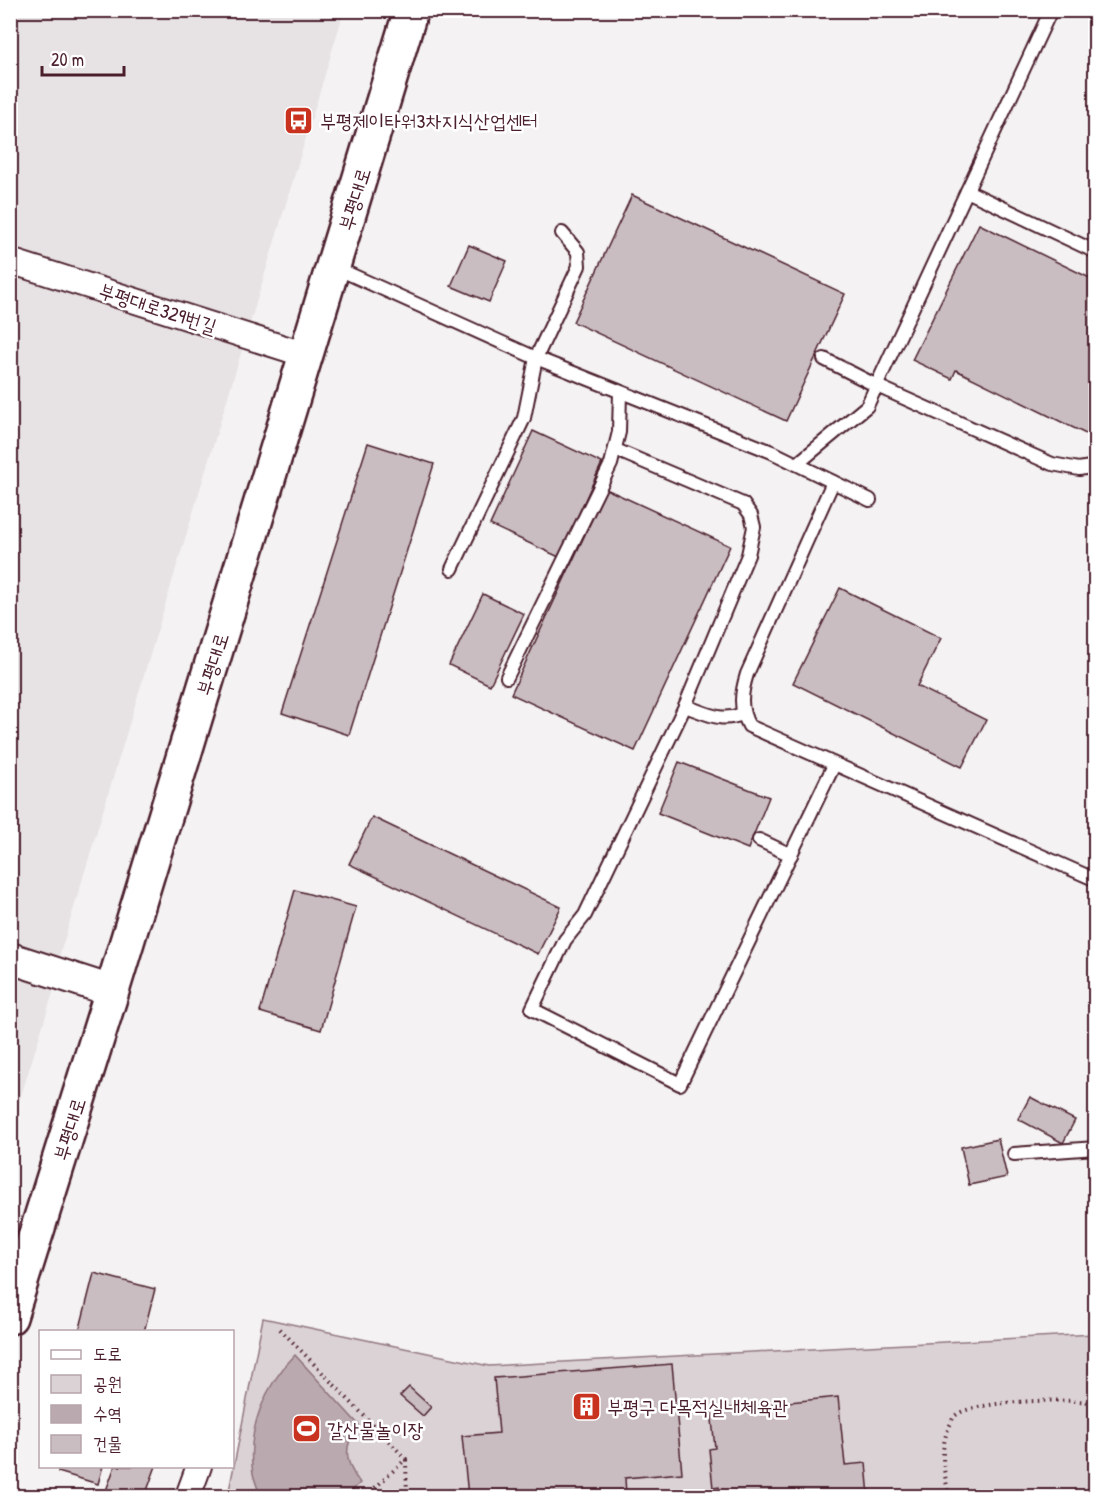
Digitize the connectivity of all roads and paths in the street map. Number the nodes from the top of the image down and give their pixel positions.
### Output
1 (411, 10) edge
2 (1051, 10) edge
3 (967, 192) junction
4 (562, 232) dead end
5 (1095, 252) edge
6 (10, 261) edge
7 (333, 267) junction
8 (306, 355) junction
9 (536, 358) junction
10 (824, 359) dead end
11 (877, 386) junction
12 (620, 392) junction
13 (616, 450) junction
14 (797, 464) junction
15 (1095, 466) edge
16 (833, 482) junction
17 (870, 500) dead end
18 (452, 569) dead end
19 (507, 677) dead end
20 (685, 706) junction
21 (742, 714) junction
22 (834, 765) junction
23 (759, 840) dead end
24 (791, 855) junction
25 (1095, 880) edge
26 (10, 958) edge
27 (112, 991) junction
28 (1095, 1148) edge
29 (1014, 1154) dead end
30 (10, 1317) edge
31 (280, 1329) dead end
32 (1095, 1403) edge
33 (406, 1459) junction
34 (199, 1468) edge
35 (188, 1497) edge
36 (366, 1497) edge
37 (407, 1497) edge
38 (949, 1497) edge

1 - 7 main road, 부평대로
2 - 3 lane
3 - 5 lane
3 - 11 lane
4 - 9 lane
6 - 8 street, 부평대로329번길
7 - 8 main road, 부평대로
7 - 9 lane
8 - 27 main road, 부평대로
9 - 12 lane
9 - 18 lane
10 - 11 lane
11 - 14 lane
11 - 15 lane
12 - 13 lane
12 - 14 lane
13 - 19 lane
13 - 20 lane
14 - 16 lane
16 - 17 lane
16 - 21 lane
20 - 21 lane
20 - 24 lane
21 - 22 lane
22 - 24 lane
22 - 25 lane
23 - 24 lane
26 - 27 street
27 - 30 main road, 부평대로
28 - 29 lane
31 - 33 path
32 - 38 path
33 - 36 path
33 - 37 path
34 - 35 street

